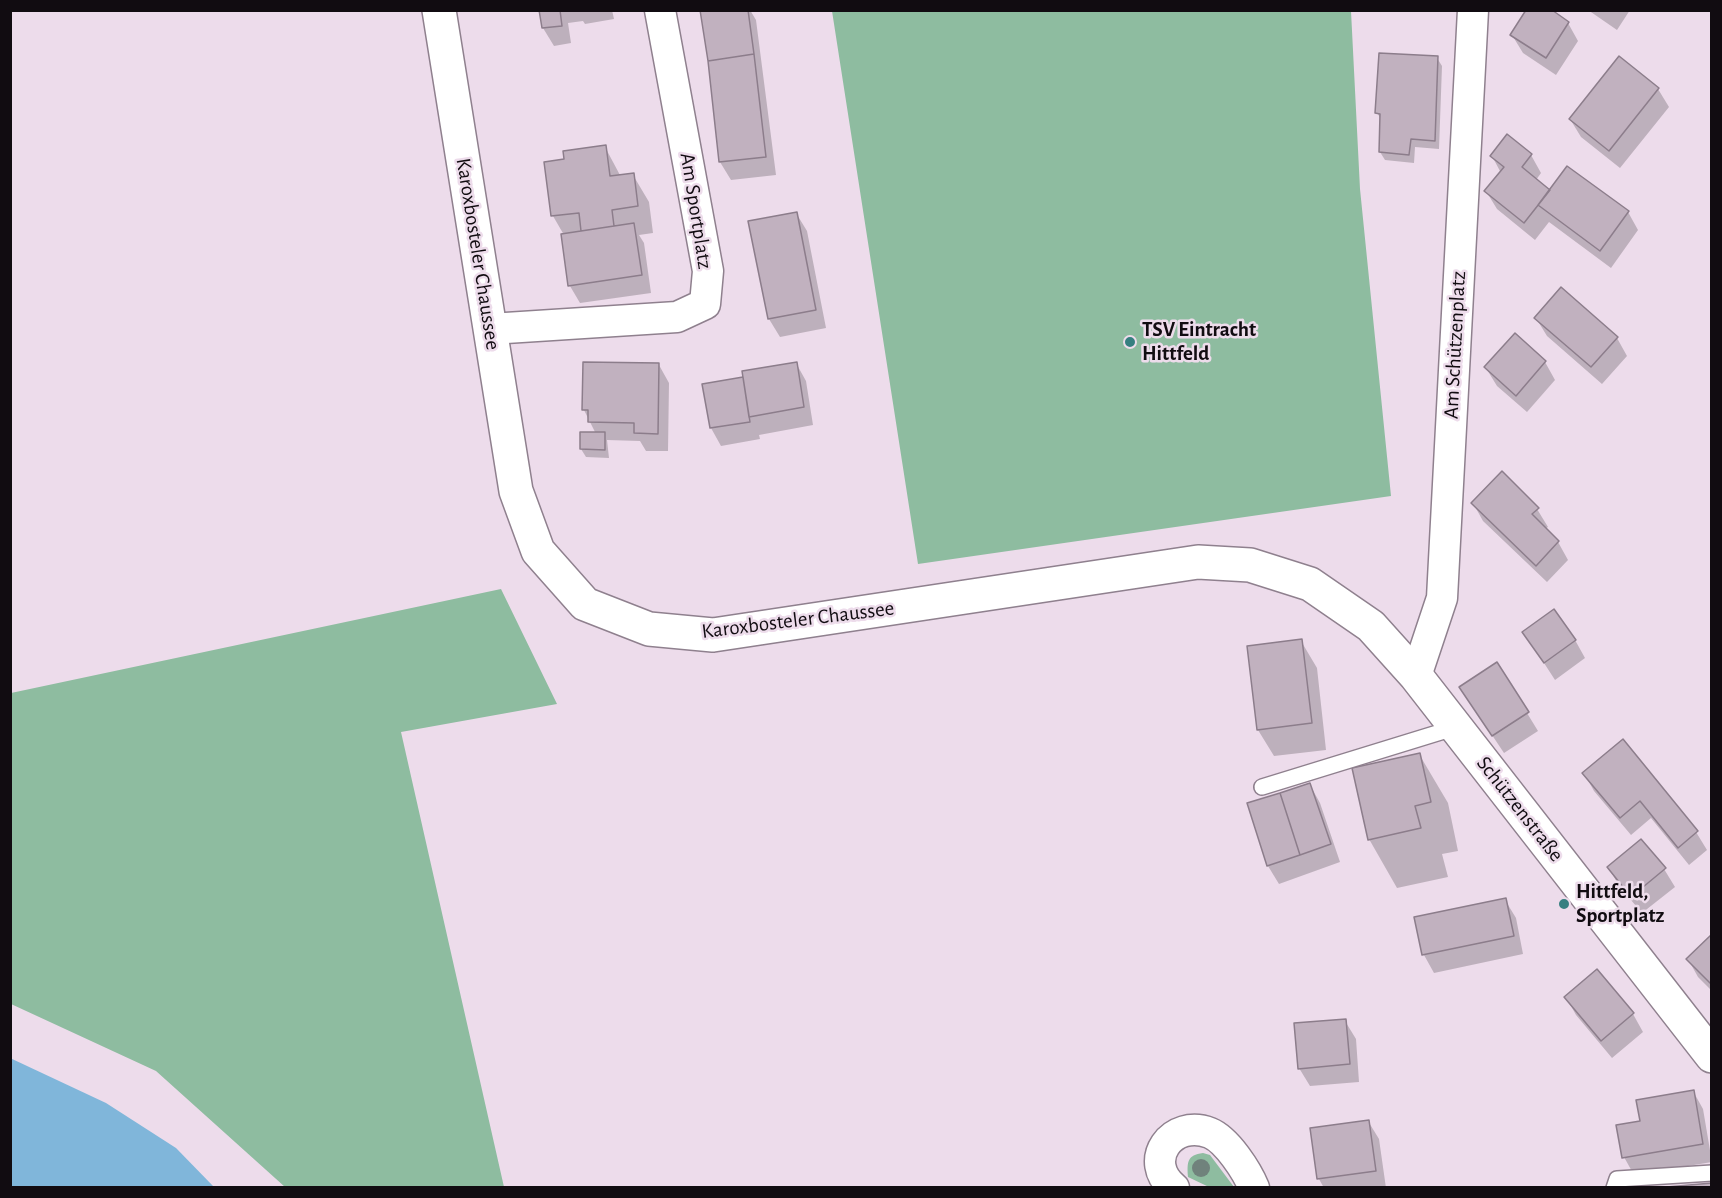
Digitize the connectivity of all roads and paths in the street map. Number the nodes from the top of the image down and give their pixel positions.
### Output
1 (439, 10) edge
2 (660, 10) edge
3 (1473, 10) edge
4 (490, 329) junction
5 (1416, 676) junction
6 (1457, 727) junction
7 (1262, 787) dead end
8 (1712, 1056) edge
9 (1712, 1173) edge
10 (1174, 1188) edge
11 (1254, 1188) edge
12 (1614, 1188) edge

1 - 4 street, Karoxbosteler Chaussee
2 - 4 street, Am Sportplatz
3 - 5 street, Am Schützenplatz
4 - 5 street, Karoxbosteler Chaussee
5 - 6 street, Schützenstraße
6 - 7 lane
6 - 8 street, Schützenstraße
9 - 12 lane
10 - 11 street

